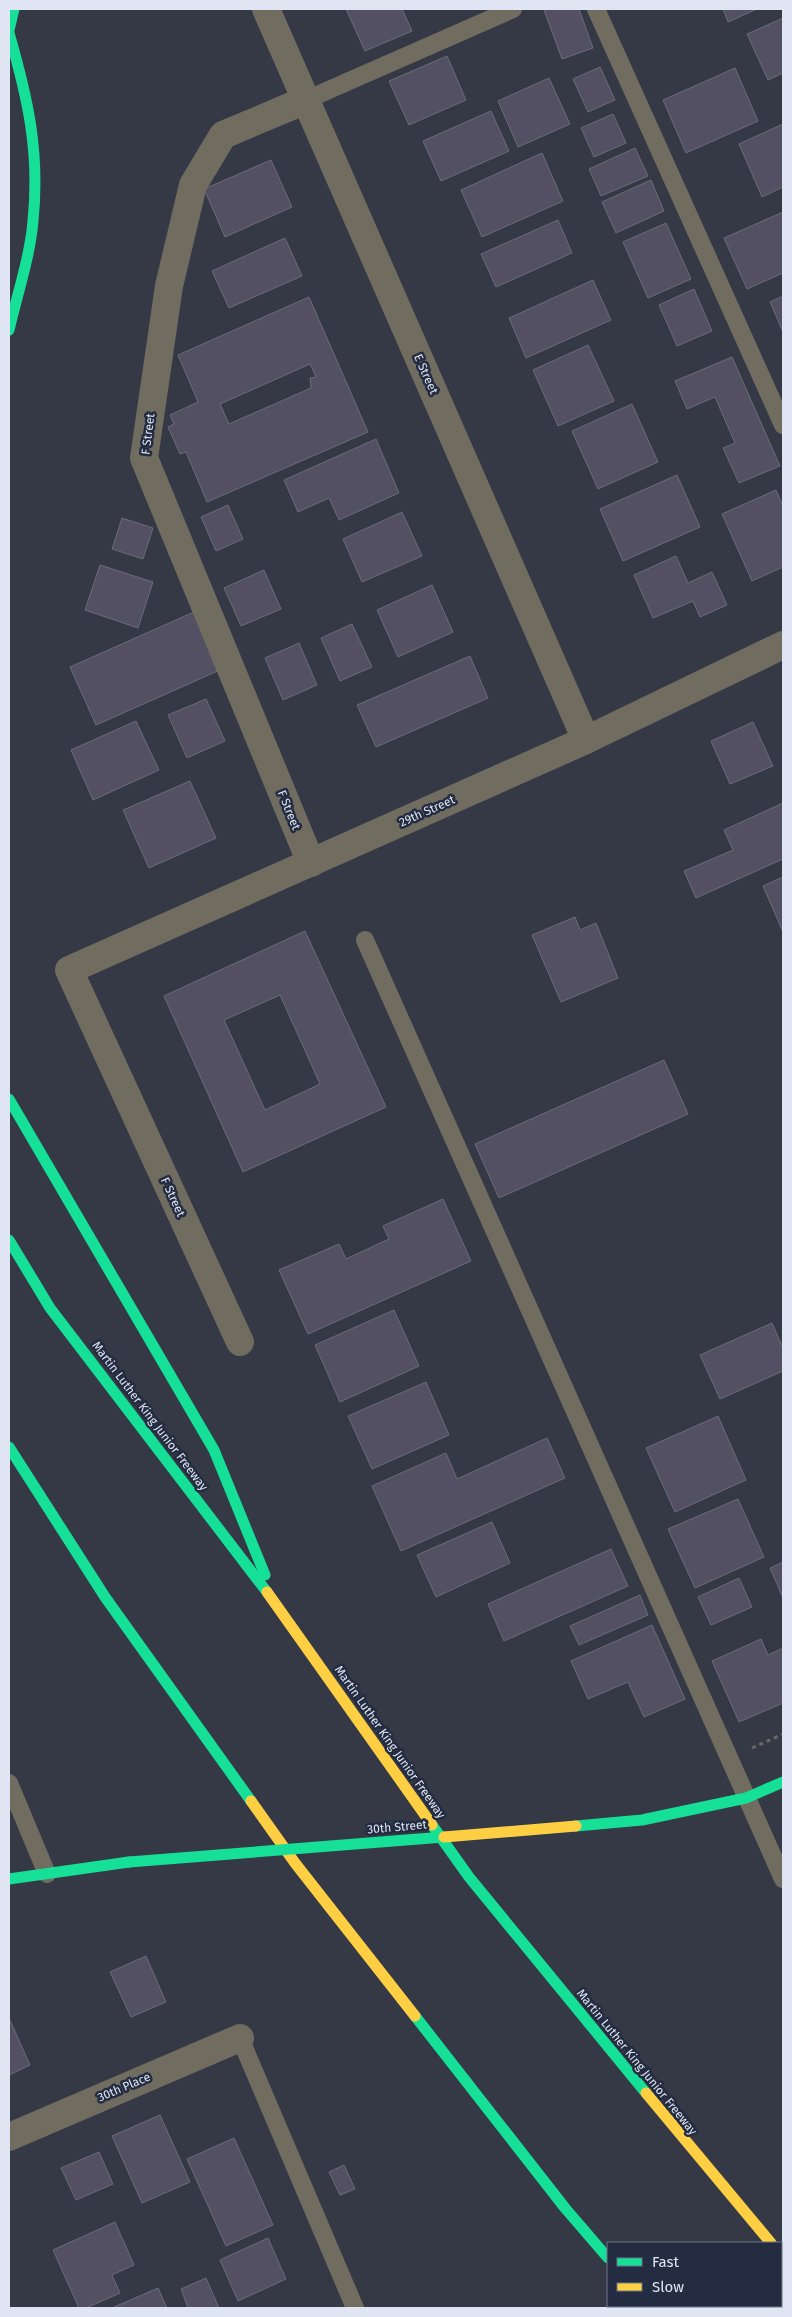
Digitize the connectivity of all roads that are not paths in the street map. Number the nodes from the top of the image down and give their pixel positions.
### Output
1 (14, 9) edge
2 (266, 9) edge
3 (513, 9) edge
4 (596, 9) edge
5 (9, 31) edge
6 (306, 100) junction
7 (9, 330) edge
8 (783, 425) edge
9 (783, 645) edge
10 (586, 740) junction
11 (311, 863) junction
12 (365, 940) dead end
13 (69, 970) joint
14 (9, 1099) edge
15 (9, 1240) edge
16 (240, 1342) dead end
17 (9, 1447) edge
18 (39, 1515) dead end
19 (105, 1597) junction
20 (279, 1608) junction
21 (783, 1782) edge
22 (9, 1783) edge
23 (746, 1798) junction
24 (47, 1874) junction
25 (9, 1879) edge
26 (783, 1879) edge
27 (240, 2038) joint
28 (9, 2137) edge
29 (771, 2242) edge
30 (607, 2257) edge
31 (355, 2308) edge

1 - 5 main road
2 - 6 street, E Street
3 - 6 lane
4 - 8 lane
5 - 7 main road
6 - 10 street, E Street
6 - 11 street, F Street
9 - 10 street, 29th Street
10 - 11 street, 29th Street
11 - 13 street, 29th Street
12 - 23 lane
13 - 16 street, F Street
14 - 20 main road
15 - 20 main road, Martin Luther King Junior Freeway
17 - 19 main road
18 - 19 main road
19 - 30 main road
20 - 29 main road, Martin Luther King Junior Freeway
21 - 23 main road, 30th Street
22 - 24 lane
23 - 24 main road, 30th Street, bridge
23 - 26 lane
24 - 25 main road, 30th Street
27 - 28 street, 30th Place
27 - 31 lane

